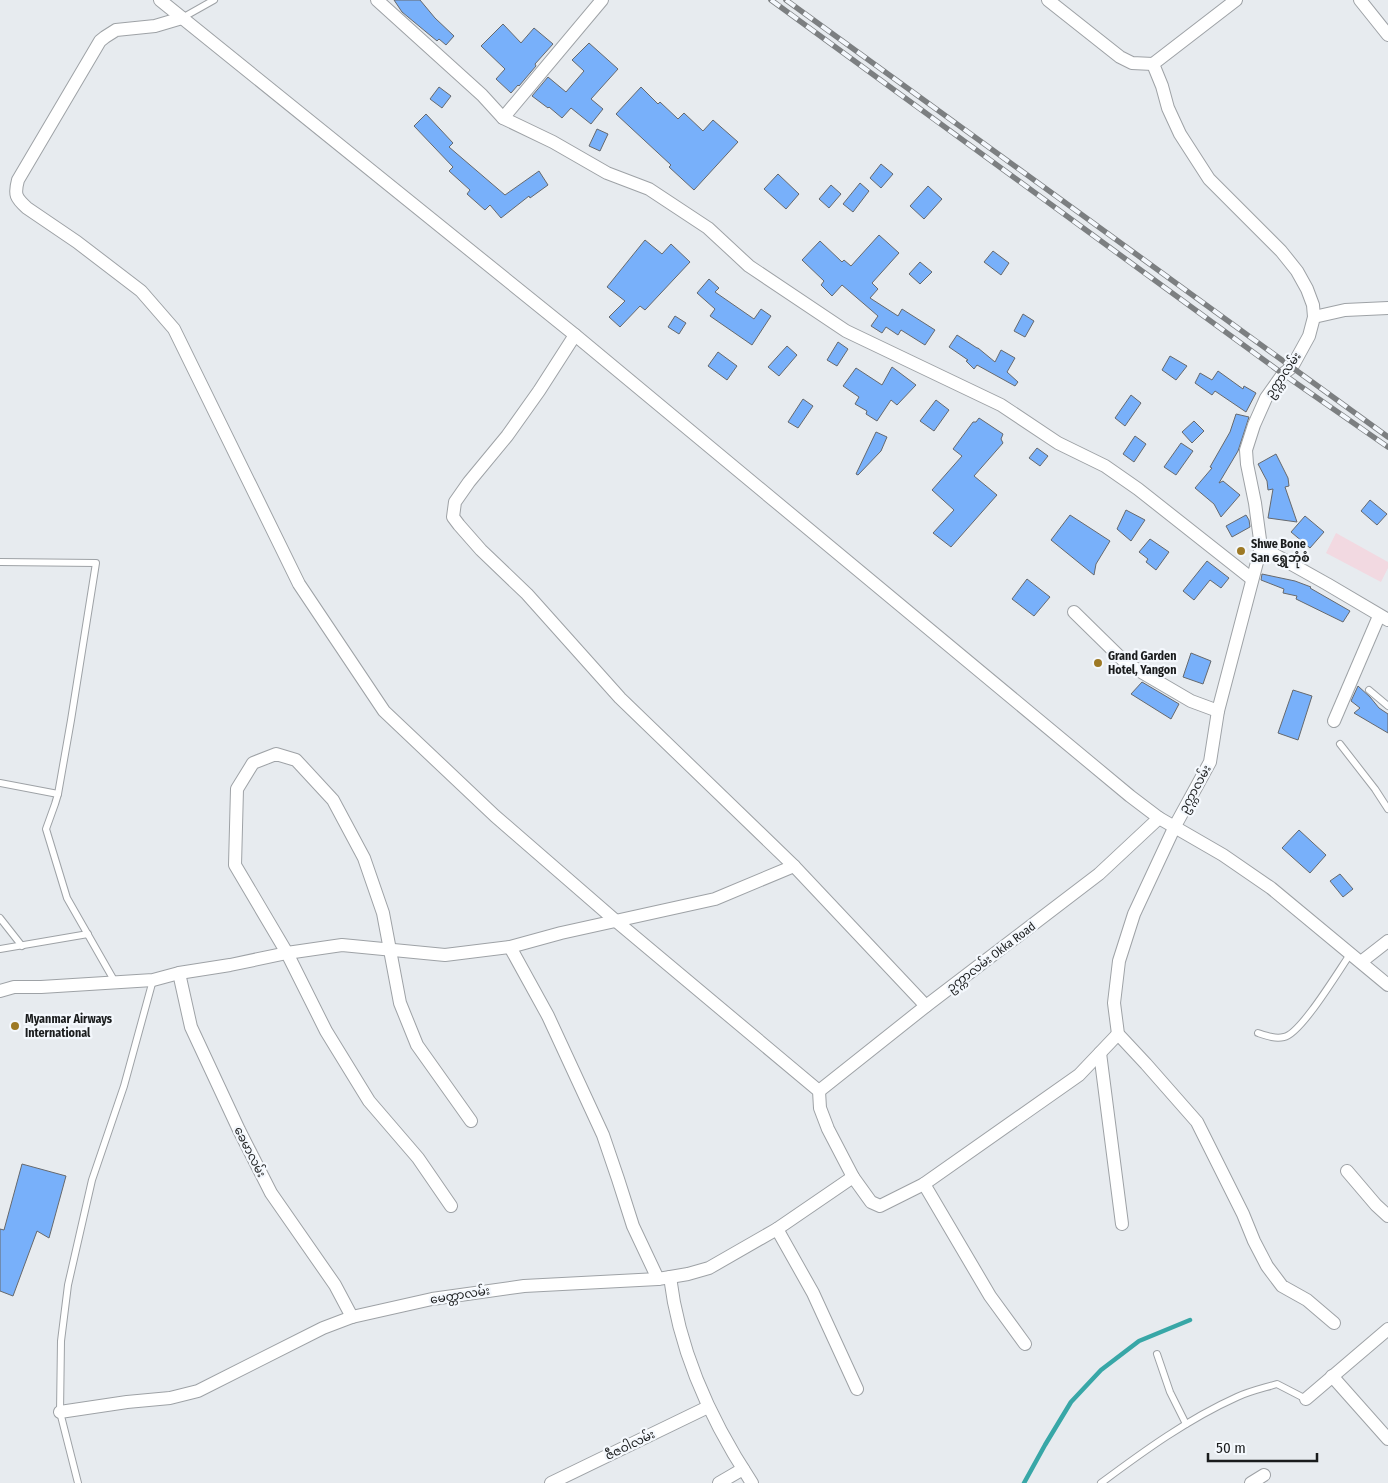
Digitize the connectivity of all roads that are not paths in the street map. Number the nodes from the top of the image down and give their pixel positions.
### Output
1 (160, 0) edge
2 (214, 0) edge
3 (377, 0) edge
4 (602, 0) edge
5 (1048, 0) edge
6 (1360, 0) edge
7 (1228, 3) edge
8 (182, 18) junction
9 (1388, 35) edge
10 (1154, 64) junction
11 (503, 118) junction
12 (1388, 308) edge
13 (1314, 317) junction
14 (575, 335) junction
15 (1260, 548) junction
16 (0, 562) edge
17 (1252, 579) junction
18 (1074, 612) dead end
19 (1384, 618) edge
20 (1370, 690) dead end
21 (1388, 706) edge
22 (1218, 711) junction
23 (1334, 721) dead end
24 (1340, 744) dead end
25 (0, 784) edge
26 (58, 794) junction
27 (1388, 809) edge
28 (1159, 818) junction
29 (1175, 826) junction
30 (794, 866) junction
31 (0, 918) edge
32 (616, 921) junction
33 (88, 934) junction
34 (1388, 942) edge
35 (22, 946) junction
36 (510, 947) junction
37 (389, 948) junction
38 (0, 949) edge
39 (287, 953) junction
40 (1350, 953) junction
41 (1361, 962) junction
42 (179, 974) junction
43 (153, 980) junction
44 (115, 982) junction
45 (1388, 985) edge
46 (0, 991) edge
47 (926, 1006) junction
48 (1258, 1033) dead end
49 (1118, 1034) junction
50 (1100, 1053) junction
51 (819, 1091) junction
52 (470, 1121) dead end
53 (1347, 1170) dead end
54 (853, 1177) junction
55 (924, 1184) junction
56 (451, 1206) dead end
57 (1388, 1216) edge
58 (1122, 1224) dead end
59 (777, 1229) junction
60 (664, 1278) junction
61 (352, 1317) junction
62 (1334, 1323) dead end
63 (1388, 1329) edge
64 (1025, 1344) dead end
65 (1157, 1354) dead end
66 (1332, 1376) junction
67 (857, 1389) dead end
68 (1306, 1399) joint
69 (708, 1407) junction
70 (60, 1412) junction
71 (1186, 1424) junction
72 (1388, 1439) edge
73 (743, 1469) junction
74 (1264, 1475) dead end
75 (78, 1483) edge
76 (552, 1483) edge
77 (719, 1483) edge
78 (752, 1483) edge
79 (1101, 1483) edge
80 (1251, 1483) edge

1 - 8 street
2 - 8 lane
3 - 11 street
4 - 11 street
5 - 10 street
6 - 9 street
7 - 10 street
8 - 14 street
8 - 32 street
10 - 13 street, ဥက္ကာလမ်း
11 - 17 street
12 - 13 street
13 - 15 street, ဥက္ကာလမ်း
14 - 28 street
14 - 30 street
15 - 17 street, ဥက္ကာလမ်း
15 - 19 street
16 - 26 lane
17 - 22 street, ဥက္ကာလမ်း
18 - 22 street
19 - 23 street
20 - 21 lane
22 - 29 street, ဥက္ကာလမ်း
24 - 27 lane
25 - 26 lane
26 - 33 lane
28 - 29 street
28 - 47 street, ဥက္ကာလမ်း Okka Road
29 - 40 street
29 - 49 street, ဥက္ကာလမ်း
30 - 32 street
30 - 47 street
31 - 35 lane
32 - 36 street
32 - 51 street
33 - 35 lane
33 - 44 lane
34 - 41 street
35 - 38 lane
36 - 37 street
36 - 60 street
37 - 39 street
37 - 39 street
37 - 52 street
39 - 42 street
39 - 56 street
40 - 41 street
40 - 48 lane
41 - 45 street
42 - 43 street
42 - 61 street, ခေမာလမ်း
43 - 44 street
43 - 70 lane
44 - 46 street
47 - 51 street, ဥက္ကာလမ်း Okka Road
49 - 50 street
49 - 62 street
50 - 55 street
50 - 58 street
51 - 54 street
53 - 57 street
54 - 55 street
54 - 59 street, မေတ္တာလမ်း
55 - 64 street
59 - 60 street, မေတ္တာလမ်း
59 - 67 street
60 - 61 street, မေတ္တာလမ်း
60 - 69 street
61 - 70 street, မေတ္တာလမ်း
63 - 66 street
65 - 71 lane
66 - 68 street
66 - 72 street
68 - 71 lane
69 - 73 street
69 - 76 street, ဇီဇဝါလမ်း
70 - 75 lane
71 - 79 lane
73 - 77 street
73 - 78 street
74 - 80 street

